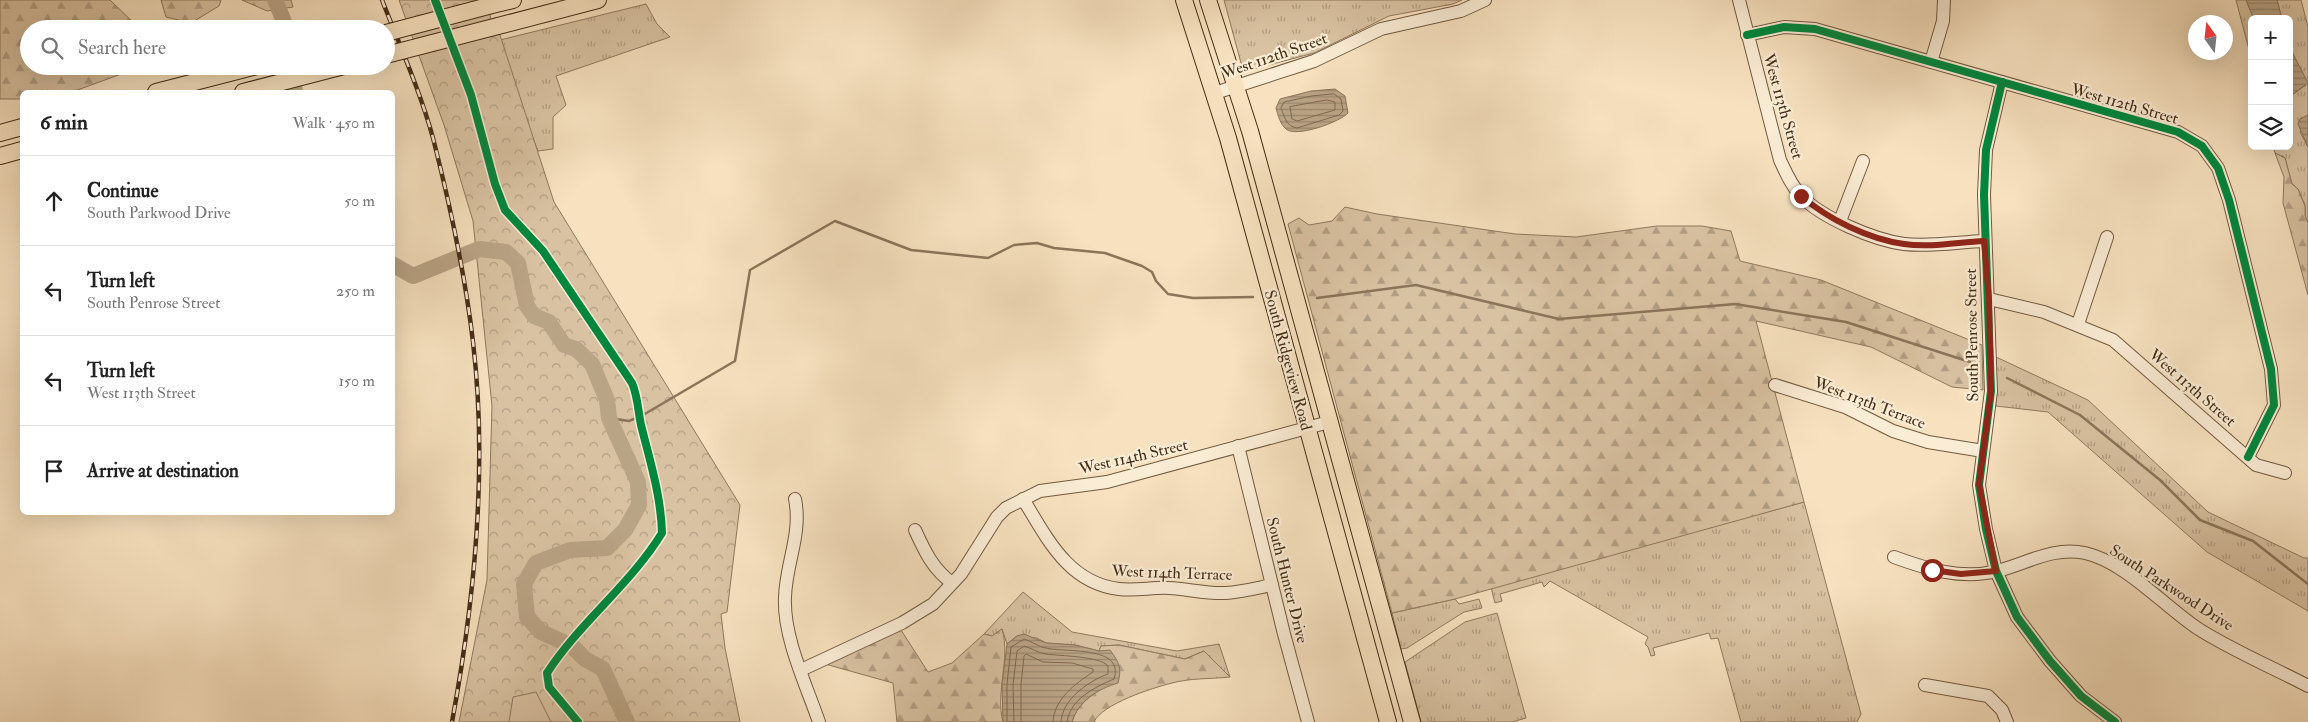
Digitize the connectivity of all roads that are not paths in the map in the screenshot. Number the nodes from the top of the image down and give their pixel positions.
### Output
1 (513, 0) edge
2 (598, 0) edge
3 (1184, 0) edge
4 (1208, 0) edge
5 (1485, 0) edge
6 (1738, 0) edge
7 (1944, 0) edge
8 (395, 31) edge
9 (1747, 35) junction
10 (395, 53) edge
11 (1931, 62) junction
12 (225, 75) edge
13 (309, 75) edge
14 (2002, 82) junction
15 (1236, 85) junction
16 (164, 90) edge
17 (251, 90) edge
18 (1215, 93) junction
19 (20, 128) edge
20 (0, 133) edge
21 (20, 151) edge
22 (0, 156) edge
23 (1863, 161) dead end
24 (1840, 221) junction
25 (2107, 237) dead end
26 (1984, 241) junction
27 (1989, 299) junction
28 (2078, 324) junction
29 (1775, 385) dead end
30 (1330, 422) junction
31 (1308, 428) junction
32 (1238, 446) junction
33 (1983, 451) junction
34 (2248, 457) junction
35 (2285, 473) dead end
36 (795, 499) dead end
37 (1023, 499) junction
38 (915, 530) dead end
39 (1894, 557) dead end
40 (1996, 571) junction
41 (952, 583) junction
42 (1272, 585) junction
43 (801, 670) junction
44 (1925, 685) dead end
45 (2308, 686) edge
46 (819, 722) edge
47 (1308, 722) edge
48 (1388, 722) edge
49 (1412, 722) edge
50 (2007, 722) edge
51 (2115, 722) edge

1 - 8 main road, bridge
2 - 10 main road, bridge
3 - 18 main road, South Ridgeview Road
4 - 15 main road, South Ridgeview Road
5 - 15 street, West 112th Street
6 - 9 street, West 113th Street
7 - 11 street
9 - 11 street, West 112th Street
9 - 24 street, West 113th Street
11 - 14 street, West 112th Street
12 - 16 main road
13 - 17 main road
14 - 26 street, South Penrose Street
14 - 34 street, West 112th Street
15 - 18 street, West 112th Street
15 - 30 main road, South Ridgeview Road
18 - 31 main road, South Ridgeview Road
19 - 20 main road
21 - 22 main road
23 - 24 street
24 - 26 street, West 113th Street
25 - 28 street
26 - 27 street, South Penrose Street
27 - 28 street, West 113th Street
27 - 33 street, South Penrose Street
28 - 34 street, West 113th Street
29 - 33 street, West 113th Terrace
30 - 31 street, West 114th Street
30 - 49 main road, South Ridgeview Road
31 - 32 street, West 114th Street
31 - 48 main road, South Ridgeview Road
32 - 37 street, West 114th Street
32 - 42 street, South Hunter Drive
33 - 40 street, South Penrose Street
34 - 35 street, West 113th Street
36 - 43 street
37 - 41 street, West 114th Street
37 - 42 street, West 114th Terrace
38 - 41 street
39 - 40 street, South Parkwood Drive
40 - 45 street, South Parkwood Drive
40 - 51 street, South Penrose Street
41 - 43 street, West 114th Street
42 - 47 street, South Hunter Drive
43 - 46 street
44 - 50 street

